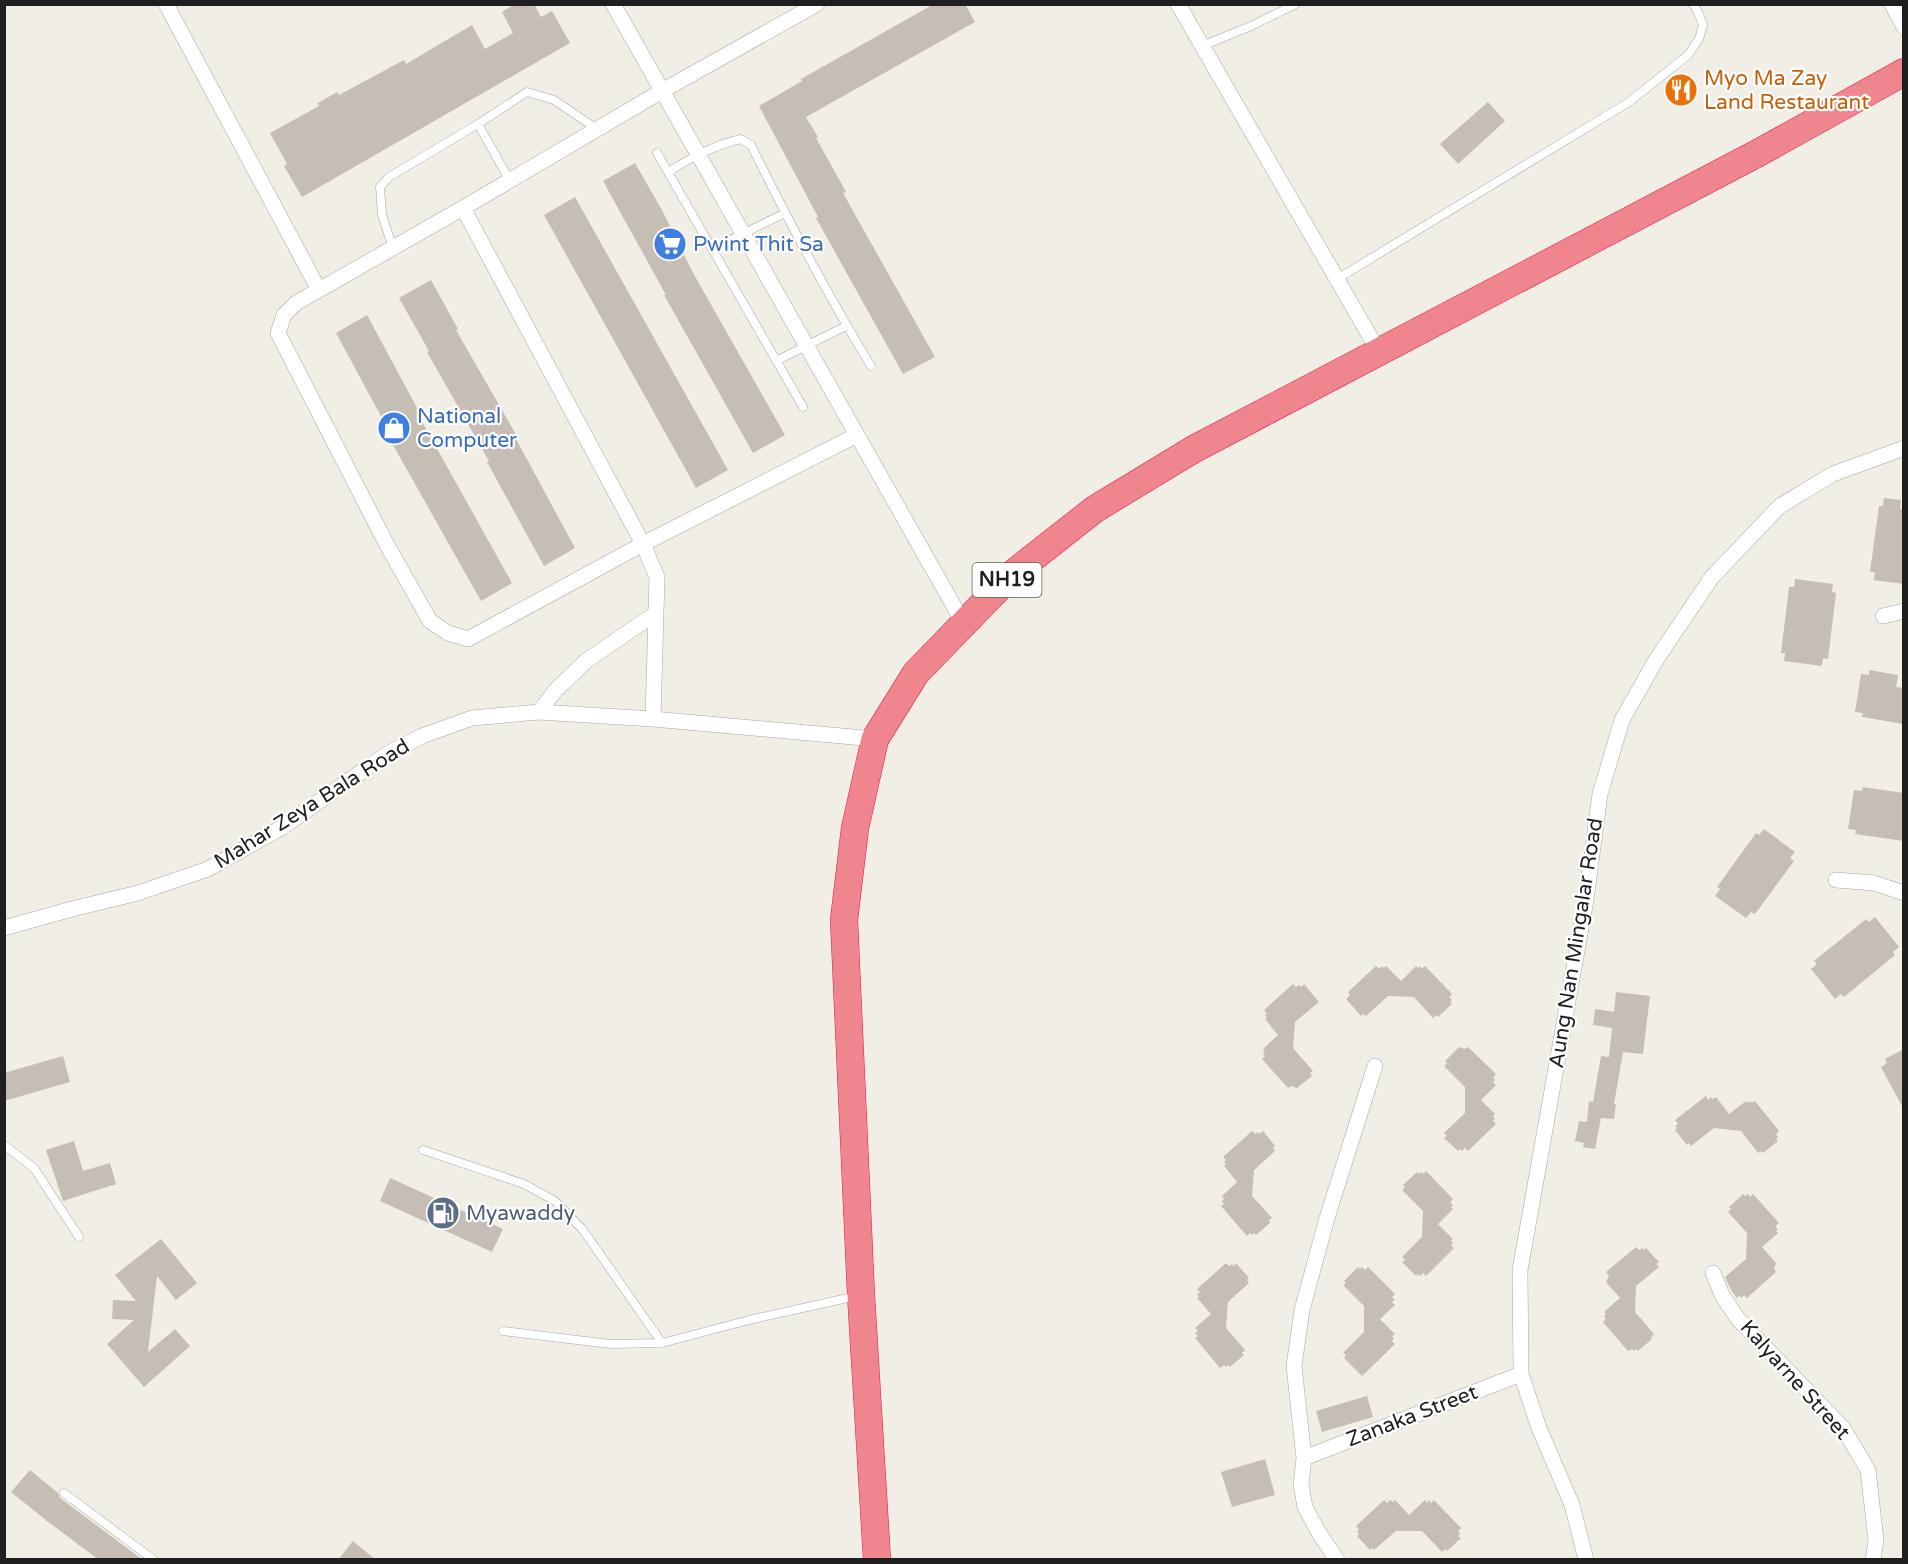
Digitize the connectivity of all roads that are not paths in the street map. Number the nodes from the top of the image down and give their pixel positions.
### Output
1 (166, 4) edge
2 (613, 4) edge
3 (817, 4) edge
4 (1178, 4) edge
5 (1296, 4) edge
6 (1693, 4) edge
7 (1892, 4) edge
8 (1904, 27) edge
9 (1202, 46) junction
10 (1904, 72) edge
11 (662, 91) junction
12 (477, 124) junction
13 (597, 129) junction
14 (657, 153) dead end
15 (698, 154) junction
16 (668, 172) junction
17 (510, 181) junction
18 (463, 208) junction
19 (785, 213) junction
20 (743, 233) junction
21 (393, 248) junction
22 (712, 249) junction
23 (1337, 279) junction
24 (320, 290) junction
25 (846, 326) junction
26 (807, 347) junction
27 (1379, 352) junction
28 (776, 361) junction
29 (871, 366) dead end
30 (802, 407) dead end
31 (857, 435) junction
32 (1904, 448) edge
33 (643, 544) junction
34 (1904, 611) edge
35 (656, 613) junction
36 (1883, 616) dead end
37 (964, 624) junction
38 (538, 712) junction
39 (653, 719) junction
40 (875, 739) junction
41 (1836, 880) dead end
42 (1904, 893) edge
43 (4, 928) edge
44 (1375, 1066) dead end
45 (4, 1145) edge
46 (423, 1150) dead end
47 (79, 1238) dead end
48 (1713, 1273) dead end
49 (861, 1295) junction
50 (503, 1331) dead end
51 (662, 1343) junction
52 (1521, 1374) junction
53 (1304, 1458) junction
54 (64, 1493) dead end
55 (154, 1560) edge
56 (877, 1560) edge
57 (1337, 1560) edge
58 (1586, 1560) edge
59 (1873, 1560) edge

1 - 24 street
2 - 11 street
3 - 11 street
4 - 9 street
5 - 9 lane
6 - 23 lane
7 - 8 street
9 - 23 street
10 - 27 highway, NH19
11 - 13 street
11 - 15 street
12 - 13 lane
12 - 17 lane
12 - 21 lane
13 - 17 street
14 - 16 lane
15 - 16 lane
15 - 19 lane
15 - 20 street
16 - 22 lane
17 - 18 street
18 - 21 street
18 - 33 street
19 - 20 lane
19 - 25 lane
20 - 22 lane
20 - 26 street
21 - 24 street
22 - 28 lane
23 - 27 street
24 - 33 street
25 - 26 lane
25 - 29 lane
26 - 28 lane
26 - 31 street
27 - 37 highway, NH19
28 - 30 lane
31 - 33 street
31 - 37 street
32 - 52 street, Aung Nan Mingalar Road
33 - 35 street
34 - 36 street
35 - 38 street
35 - 39 street
37 - 40 highway, NH19
38 - 39 street, Mahar Zeya Bala Road
38 - 43 street, Mahar Zeya Bala Road
39 - 40 street, Mahar Zeya Bala Road
40 - 49 highway, NH19
41 - 42 street
44 - 53 street
45 - 47 lane
46 - 51 lane
48 - 59 street, Kalyarne Street
49 - 51 lane
49 - 56 highway, NH19
50 - 51 lane
52 - 53 street, Zanaka Street
52 - 58 street, Aung Nan Mingalar Road
53 - 57 street
54 - 55 lane

